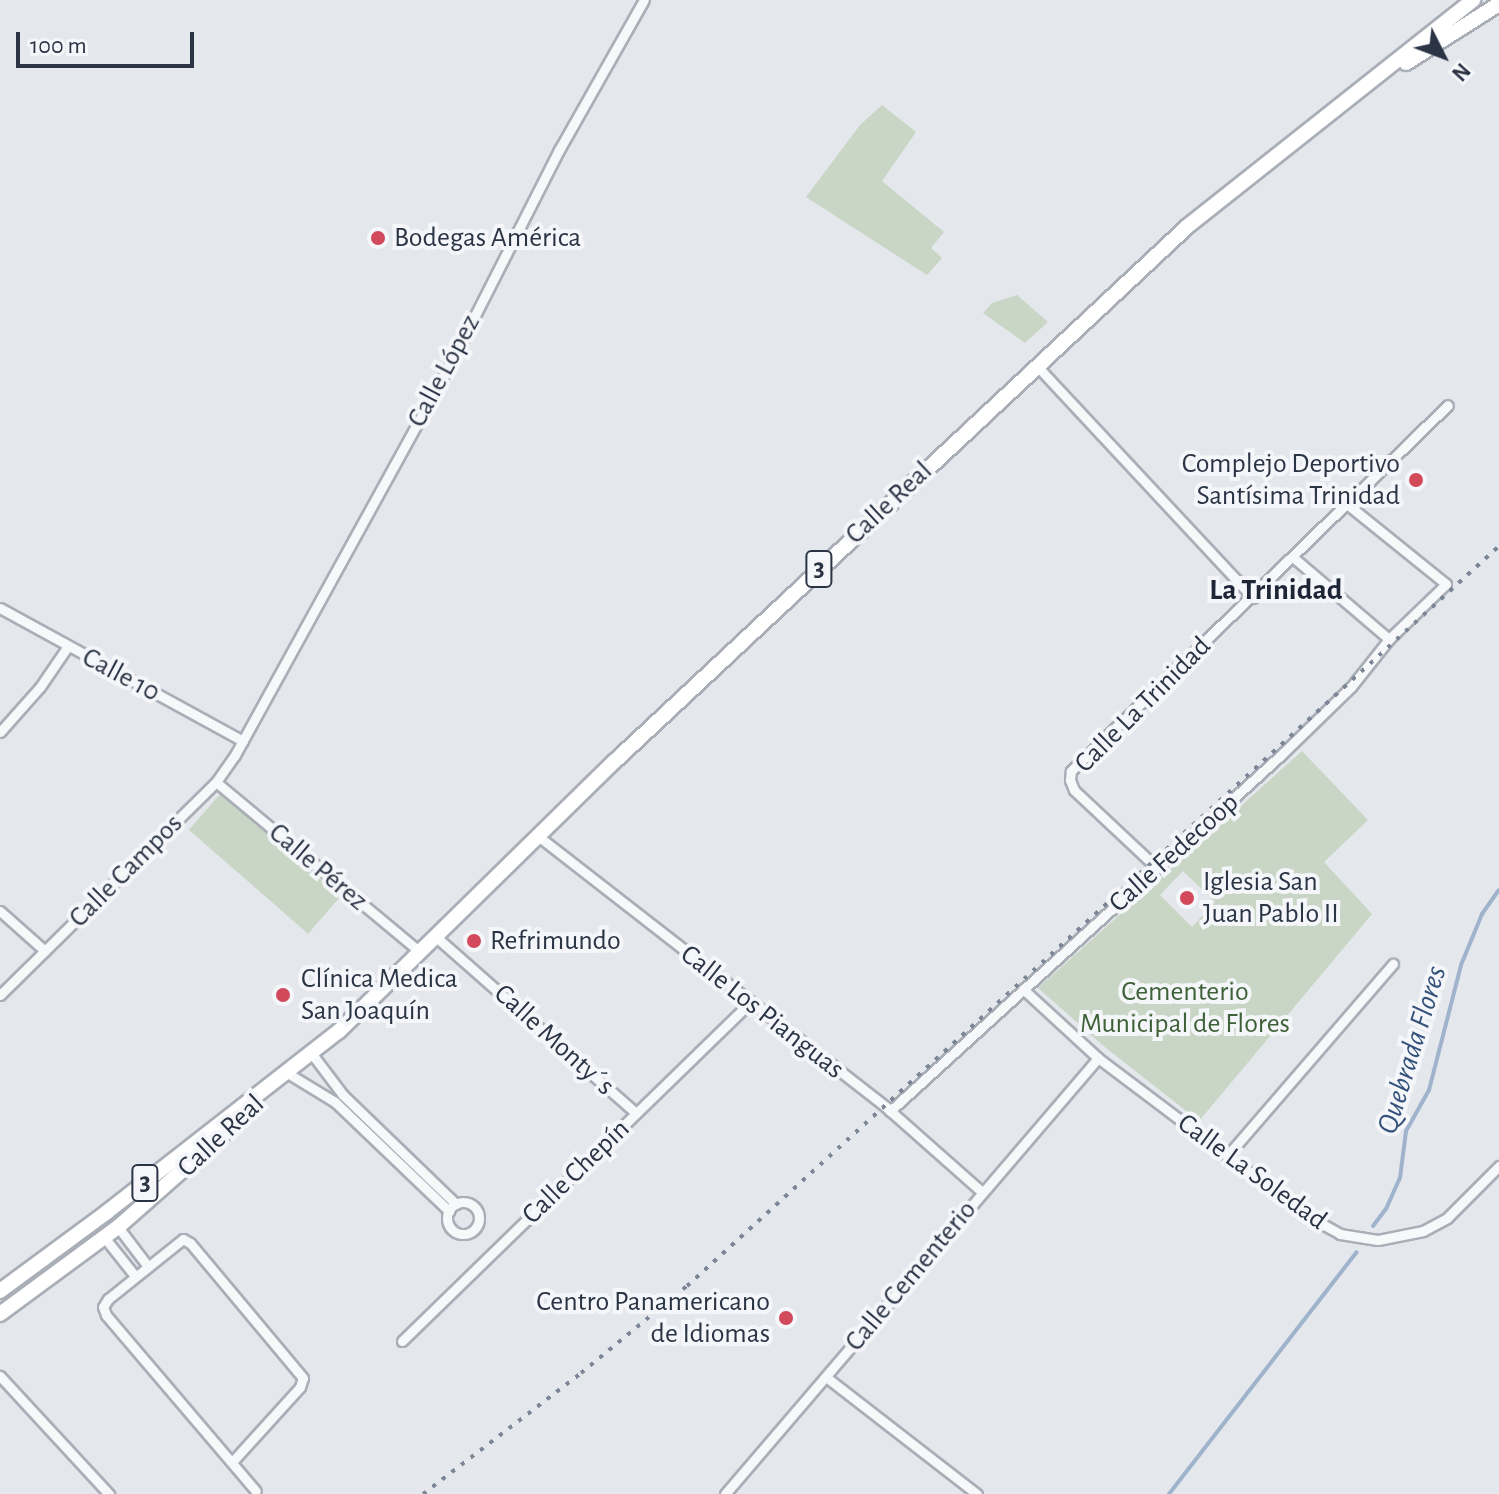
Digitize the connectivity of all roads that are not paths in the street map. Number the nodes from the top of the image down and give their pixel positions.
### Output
1 (644, 0) edge
2 (1473, 0) edge
3 (1498, 4) edge
4 (1368, 86) junction
5 (1037, 366) junction
6 (1448, 405) dead end
7 (1347, 504) junction
8 (1294, 558) junction
9 (1253, 598) junction
10 (0, 608) edge
11 (1389, 639) junction
12 (68, 646) junction
13 (0, 732) edge
14 (243, 741) junction
15 (216, 782) junction
16 (538, 836) junction
17 (1157, 868) junction
18 (0, 911) edge
19 (435, 936) junction
20 (45, 951) junction
21 (420, 952) junction
22 (1393, 964) dead end
23 (1023, 989) junction
24 (0, 995) edge
25 (749, 1004) junction
26 (312, 1054) junction
27 (1098, 1058) junction
28 (289, 1074) junction
29 (339, 1099) junction
30 (890, 1111) junction
31 (636, 1113) junction
32 (1227, 1156) junction
33 (1499, 1166) edge
34 (982, 1192) junction
35 (452, 1207) dead end
36 (118, 1227) junction
37 (104, 1237) junction
38 (147, 1265) junction
39 (135, 1276) junction
40 (5, 1287) edge
41 (0, 1298) edge
42 (0, 1314) edge
43 (402, 1341) dead end
44 (0, 1376) edge
45 (826, 1377) junction
46 (232, 1462) junction
47 (256, 1491) dead end
48 (109, 1494) edge
49 (725, 1494) edge
50 (977, 1494) edge

1 - 14 street, Calle López
2 - 4 main road, Calle Real / 3
3 - 4 main road, Calle Real / 3
4 - 5 main road, Calle Real / 3
5 - 9 street
5 - 16 main road, Calle Real / 3
6 - 7 street
7 - 8 street
7 - 11 street, Calle Fedecoop
8 - 9 street
8 - 11 street
9 - 17 street, Calle La Trinidad
10 - 12 street, Calle 10
11 - 17 street, Calle Fedecoop
12 - 13 street
12 - 14 street, Calle 10
14 - 15 street, Calle Campos
15 - 20 street, Calle Campos
15 - 21 street, Calle Pérez
16 - 19 main road, Calle Real / 3
16 - 25 street, Calle Los Pianguas
17 - 23 street, Calle Fedecoop
18 - 20 street
19 - 21 main road, Calle Real / 3
19 - 31 street, Calle Monty´s
20 - 24 street, Calle Campos
21 - 26 main road, Calle Real / 3
22 - 32 street
23 - 27 street, Calle La Soledad
23 - 30 street, Calle Fedecoop
25 - 30 street, Calle Los Pianguas
25 - 31 street, Calle Chepín
26 - 28 main road, Calle Real / 3
26 - 29 street
27 - 32 street, Calle La Soledad
27 - 34 street, Calle Cementerio
28 - 29 street
28 - 36 main road, Calle Real / 3
28 - 40 main road, Calle Real / 3
29 - 35 street
30 - 34 street, Calle Los Pianguas
31 - 43 street, Calle Chepín
32 - 33 street, Calle La Soledad
34 - 45 street, Calle Cementerio
36 - 37 main road, Calle Real / 3
36 - 38 street
37 - 39 street
37 - 42 main road, Calle Real / 3
38 - 39 street
38 - 46 street
39 - 46 street
40 - 41 main road, Calle Real
44 - 48 street
45 - 49 street, Calle Cementerio
45 - 50 street
46 - 47 street

